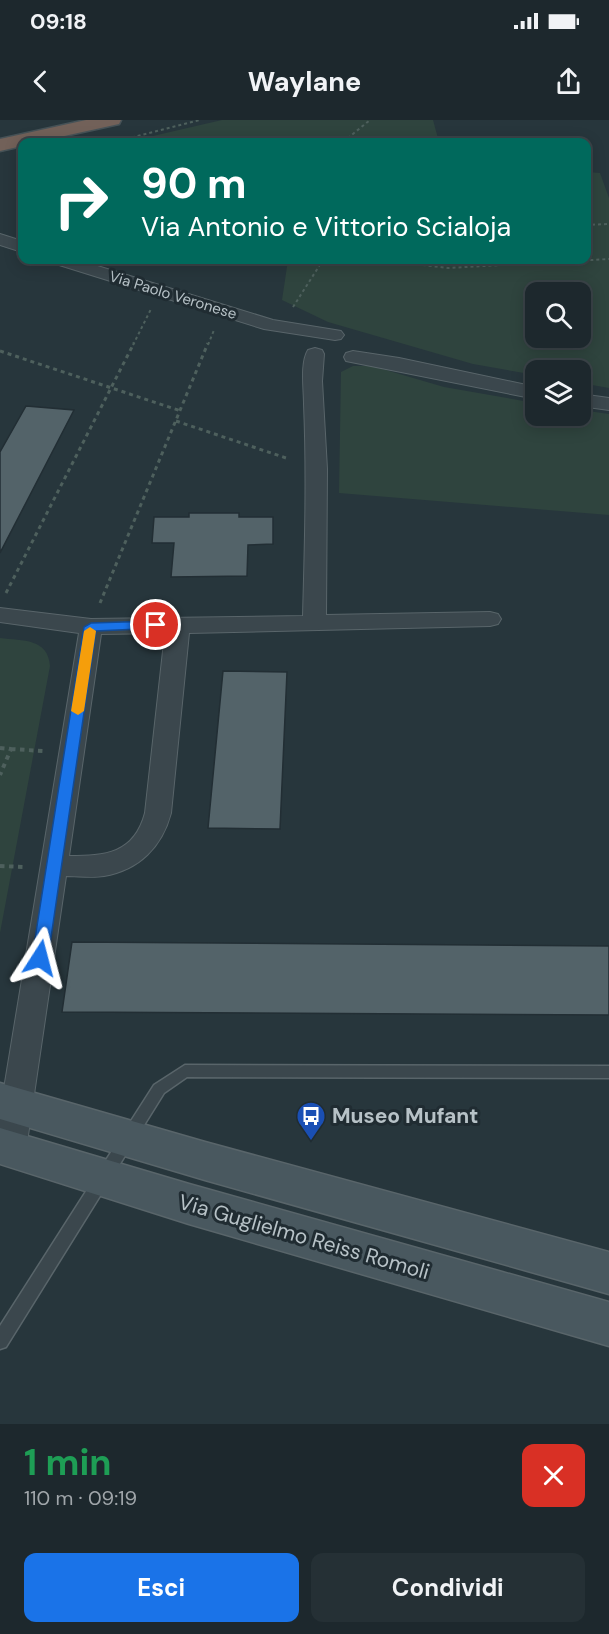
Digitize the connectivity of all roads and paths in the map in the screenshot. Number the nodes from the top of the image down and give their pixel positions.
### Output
1 (112, 120) edge
2 (200, 120) edge
3 (370, 120) edge
4 (28, 138) edge
5 (130, 138) edge
6 (348, 138) edge
7 (18, 140) edge
8 (0, 144) edge
9 (609, 224) edge
10 (591, 225) edge
11 (0, 239) edge
12 (18, 246) edge
13 (609, 260) edge
14 (591, 261) edge
15 (74, 264) edge
16 (320, 264) edge
17 (414, 264) edge
18 (528, 264) edge
19 (159, 292) junction
20 (222, 310) junction
21 (286, 322) junction
22 (335, 335) junction
23 (0, 351) edge
24 (313, 351) junction
25 (350, 354) junction
26 (313, 381) junction
27 (112, 388) junction
28 (525, 391) edge
29 (591, 402) edge
30 (609, 404) edge
31 (181, 411) junction
32 (176, 421) junction
33 (317, 469) junction
34 (3, 604) edge
35 (490, 619) dead end
36 (314, 623) junction
37 (178, 624) junction
38 (91, 627) junction
39 (0, 748) edge
40 (0, 775) edge
41 (54, 866) junction
42 (609, 1072) edge
43 (8, 1103) edge
44 (129, 1138) junction
45 (5, 1148) edge
46 (104, 1178) junction
47 (609, 1273) edge
48 (609, 1324) edge
49 (0, 1341) edge

1 - 4 highway
2 - 5 path
3 - 6 path
7 - 8 highway
9 - 10 path
11 - 12 street
13 - 14 path
15 - 19 street, Via Paolo Veronese
16 - 21 path
17 - 18 path
19 - 20 street, Via Paolo Veronese
19 - 27 path
20 - 21 street, Via Paolo Veronese
20 - 31 path
21 - 22 street, Via Paolo Veronese
21 - 24 street, Via Paolo Veronese
22 - 24 street
22 - 25 street, Via Paolo Veronese
23 - 27 path
24 - 25 street, Via Paolo Veronese
24 - 26 street
25 - 26 street
25 - 28 street
26 - 33 street
27 - 31 path
27 - 34 path
29 - 30 street
31 - 32 path
32 - 33 path
32 - 38 path
33 - 36 street
34 - 38 street
35 - 36 street
36 - 37 street
37 - 38 street
37 - 41 street
38 - 41 street
39 - 40 path
41 - 43 street
42 - 44 lane
43 - 44 main road
43 - 45 street
44 - 46 lane
44 - 47 main road
45 - 46 main road, Via Guglielmo Reiss Romoli
46 - 48 main road, Via Guglielmo Reiss Romoli
46 - 49 lane

